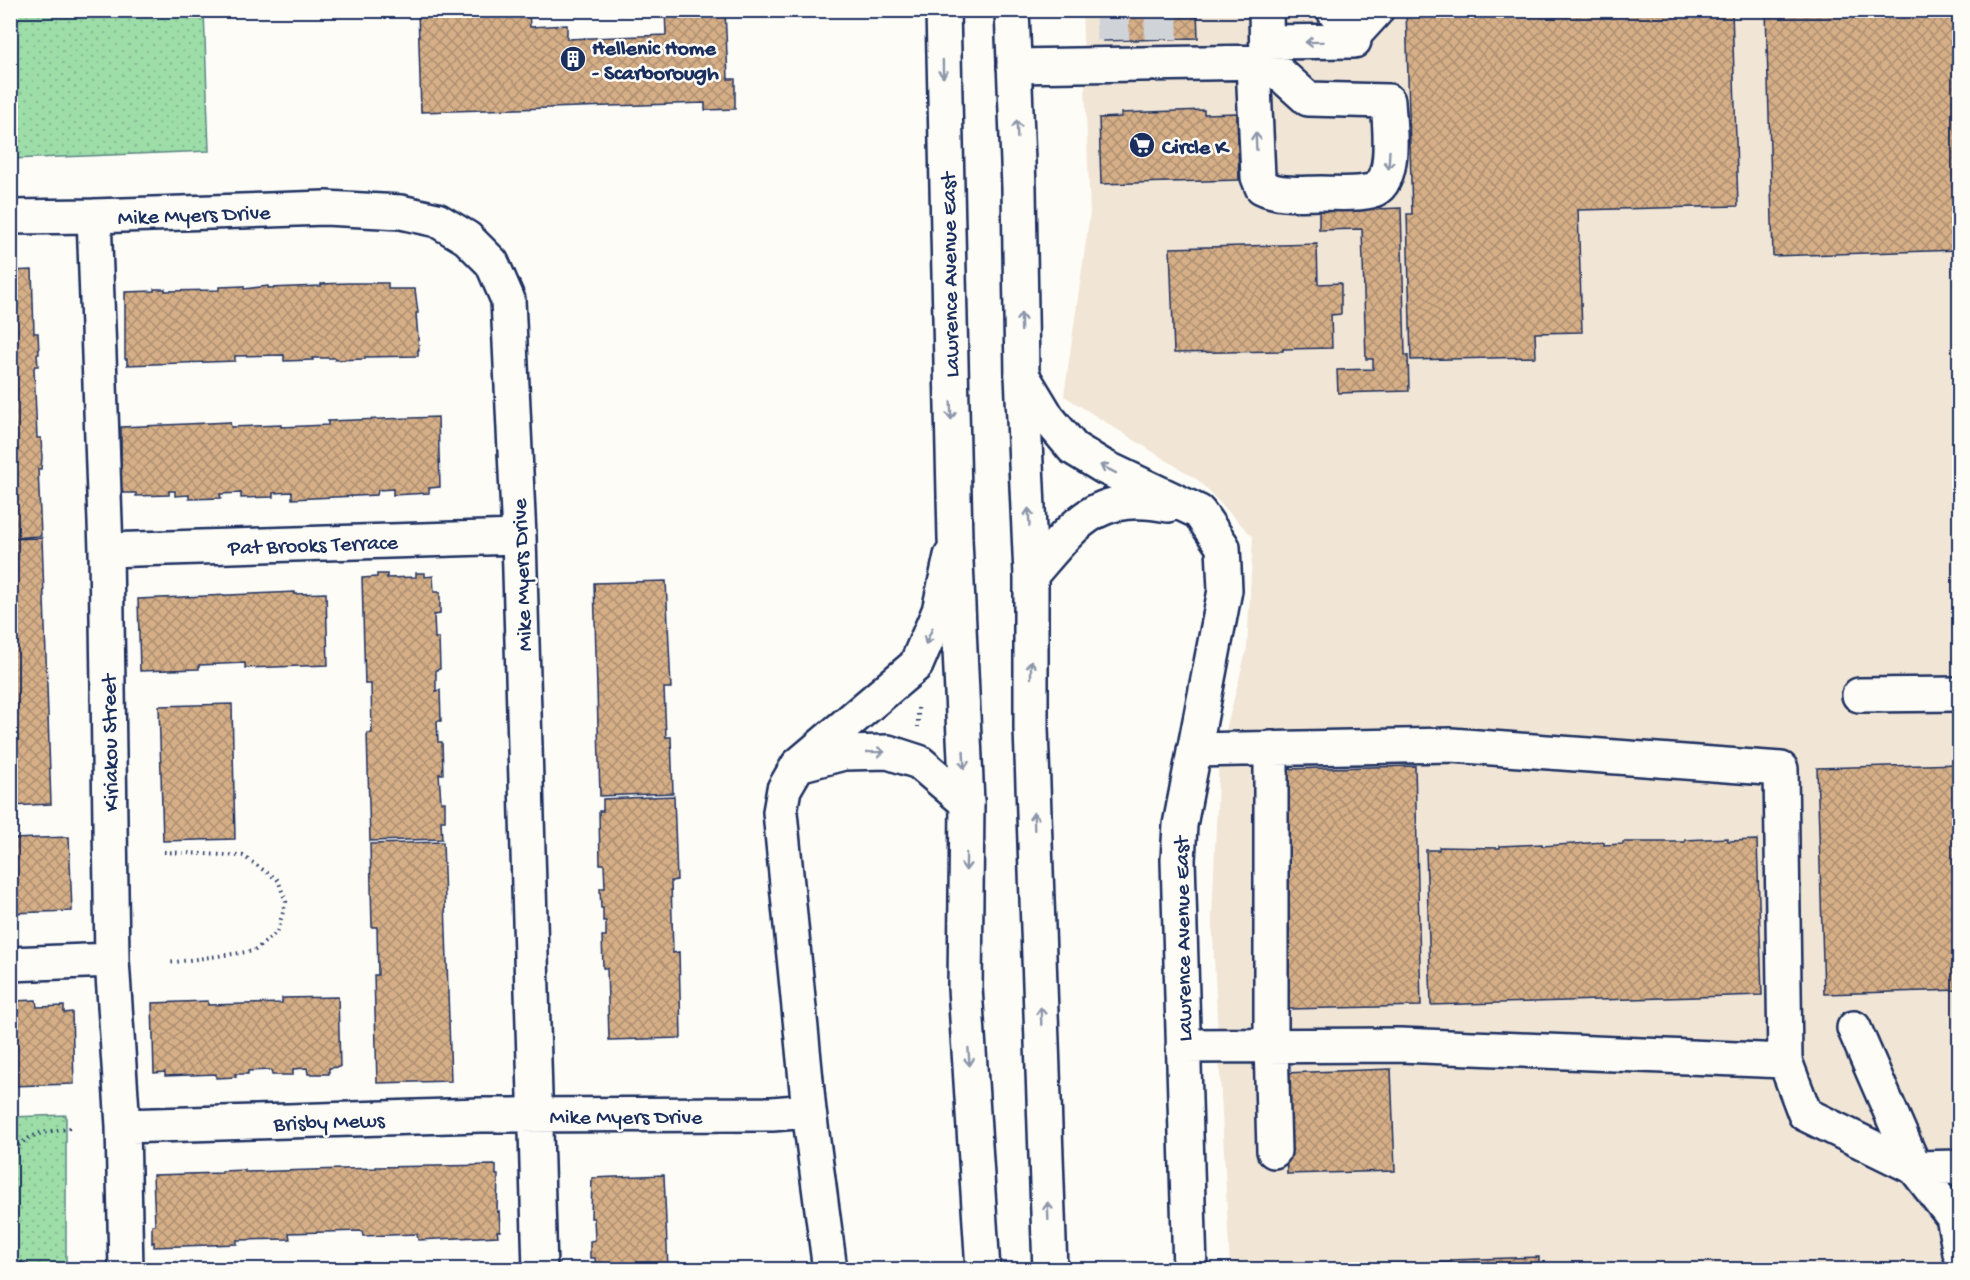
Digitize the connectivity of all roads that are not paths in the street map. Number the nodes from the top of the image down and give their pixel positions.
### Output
1 (943, 10) edge
2 (1012, 10) edge
3 (1354, 18) edge
4 (1263, 44) edge
5 (1014, 66) junction
6 (94, 216) junction
7 (10, 217) edge
8 (1022, 375) junction
9 (1199, 512) junction
10 (519, 537) junction
11 (955, 539) junction
12 (106, 550) junction
13 (1031, 575) junction
14 (1959, 694) edge
15 (1859, 695) dead end
16 (1270, 748) junction
17 (1194, 750) junction
18 (798, 765) junction
19 (967, 803) junction
20 (112, 960) junction
21 (10, 964) edge
22 (1854, 1028) dead end
23 (1271, 1045) junction
24 (1183, 1046) junction
25 (1785, 1061) junction
26 (809, 1111) junction
27 (536, 1115) junction
28 (123, 1126) junction
29 (1274, 1151) dead end
30 (1959, 1167) edge
31 (1915, 1168) junction
32 (1959, 1253) edge
33 (126, 1269) edge
34 (540, 1269) edge
35 (830, 1269) edge
36 (983, 1269) edge
37 (1050, 1269) edge
38 (1190, 1269) edge

1 -> 11 street, Lawrence Avenue East
2 - 5 street
3 -> 4 street
4 -> 4 street
4 - 5 street
8 -> 5 street
6 - 7 street, Mike Myers Drive
6 - 10 street, Mike Myers Drive
6 - 12 street, Kiriakou Street
9 -> 8 street
13 -> 8 street
9 - 13 street
9 - 17 street, Lawrence Avenue East
10 - 12 street, Pat Brooks Terrace
10 - 27 street, Mike Myers Drive
11 -> 18 street, Lawrence Avenue East
11 -> 19 street, Lawrence Avenue East
12 - 20 street, Kiriakou Street
37 -> 13 street
14 - 15 street
16 - 17 street
16 - 23 street
16 - 25 street
17 - 24 street, Lawrence Avenue East
18 -> 19 street
18 - 26 street, Lawrence Avenue East
19 -> 36 street, Lawrence Avenue East
20 - 21 street
20 - 28 street, Kiriakou Street
22 - 31 street
23 - 24 street
23 - 25 street
23 - 29 street
24 - 38 street, Lawrence Avenue East
25 - 31 street
26 - 27 street, Mike Myers Drive
26 - 35 street, Lawrence Avenue East
27 - 28 street, Brisby Mews
27 - 34 street
28 - 33 street, Kiriakou Street
30 - 31 street
31 - 32 street

